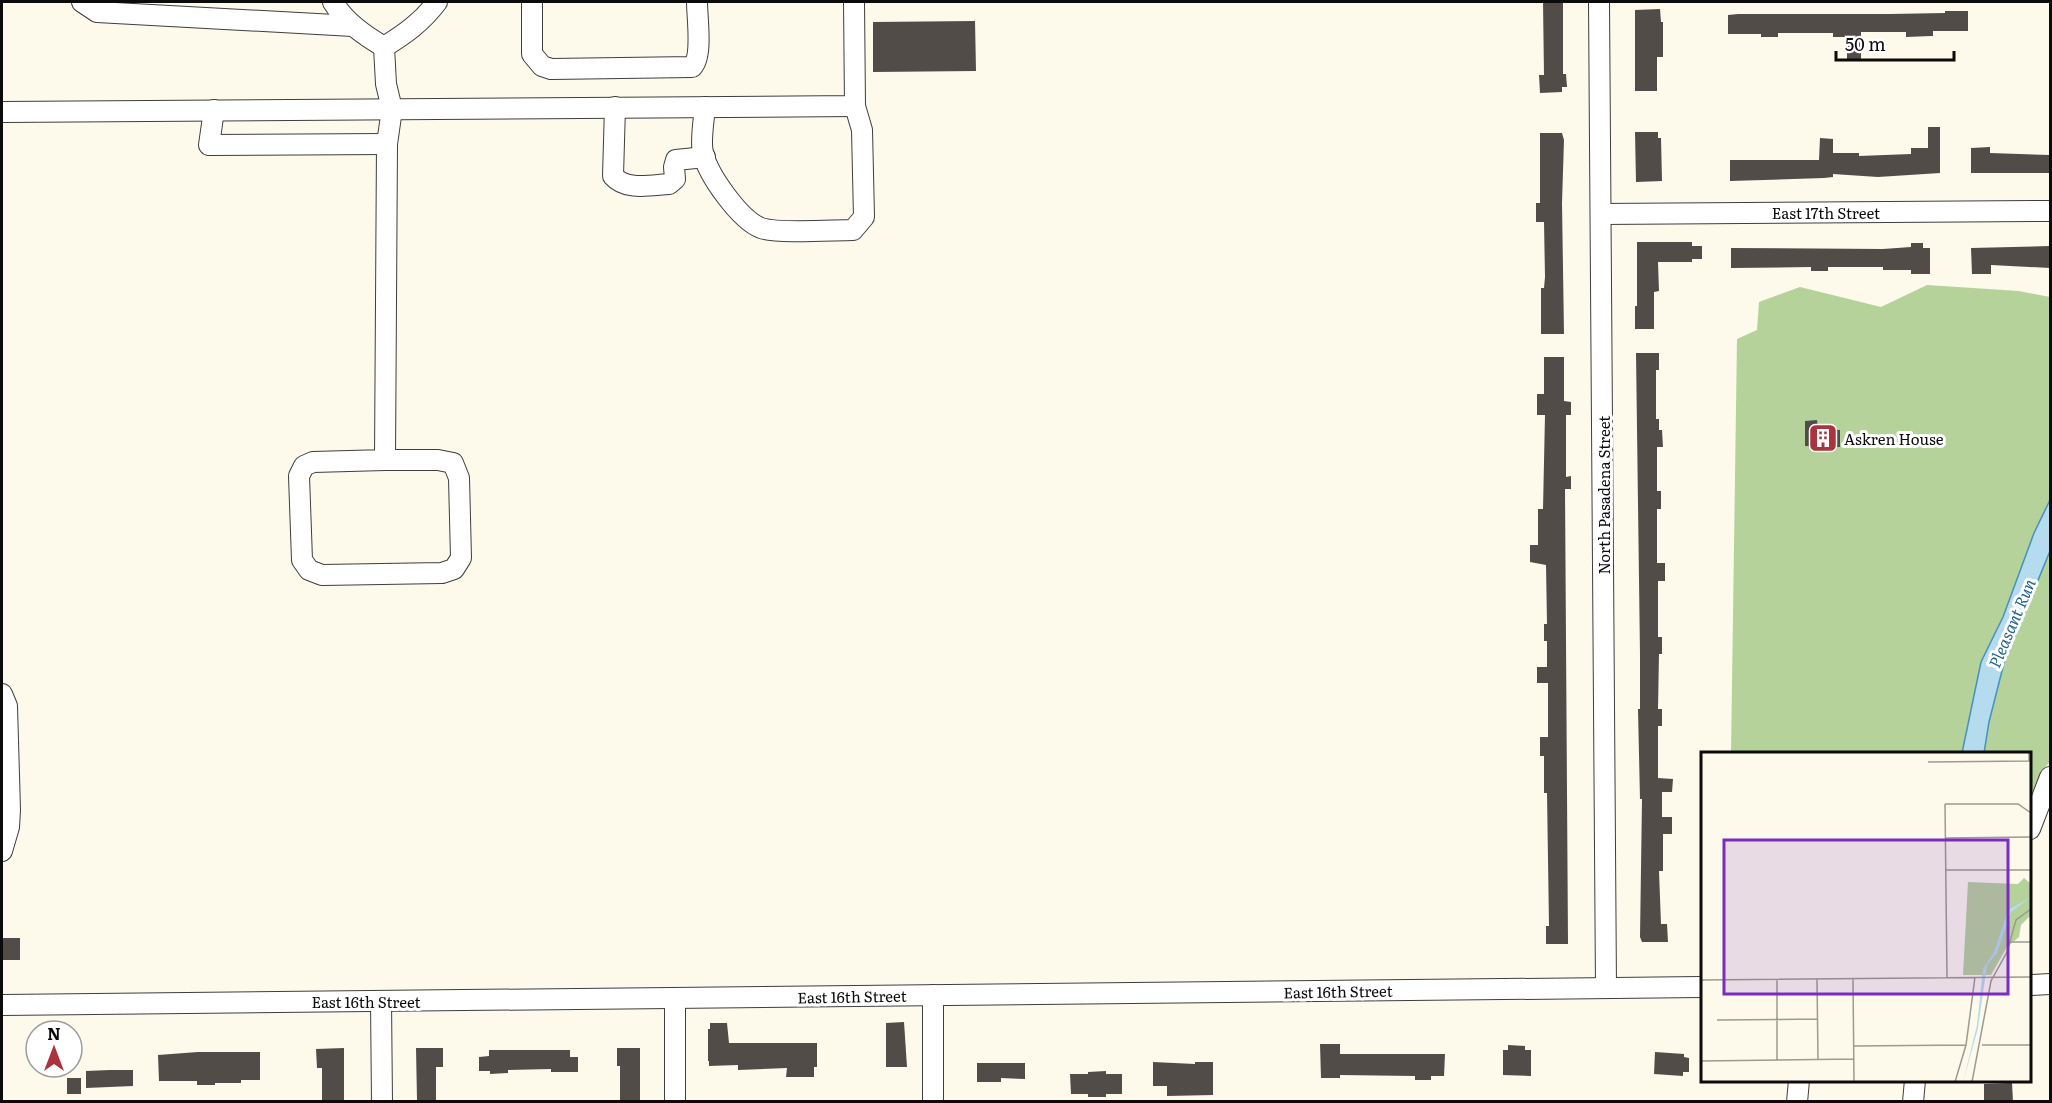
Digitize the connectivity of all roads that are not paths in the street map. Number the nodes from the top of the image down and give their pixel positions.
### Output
1 (82, 2) edge
2 (333, 2) edge
3 (437, 2) edge
4 (532, 2) edge
5 (697, 2) edge
6 (854, 2) edge
7 (1599, 2) edge
8 (211, 10) edge
9 (353, 26) junction
10 (384, 47) junction
11 (855, 106) junction
12 (615, 107) junction
13 (705, 107) junction
14 (392, 109) junction
15 (214, 110) junction
16 (2, 112) edge
17 (387, 144) junction
18 (705, 157) junction
19 (2050, 211) edge
20 (1601, 213) junction
21 (385, 460) junction
22 (2, 694) edge
23 (2050, 777) edge
24 (2031, 826) edge
25 (2, 851) edge
26 (2050, 984) edge
27 (2031, 985) edge
28 (1701, 987) edge
29 (1606, 988) junction
30 (933, 995) junction
31 (675, 998) junction
32 (381, 1001) junction
33 (2, 1005) edge
34 (1799, 1082) edge
35 (1915, 1082) edge
36 (382, 1101) edge
37 (675, 1101) edge
38 (933, 1101) edge
39 (1797, 1101) edge
40 (1913, 1101) edge

1 - 8 street
2 - 9 street
3 - 10 street
4 - 5 street
6 - 11 street
7 - 20 street, North Pasadena Street
8 - 9 street
9 - 10 street
10 - 14 street
11 - 13 street
11 - 18 street
12 - 13 street
12 - 14 street
12 - 18 street
13 - 18 street
14 - 15 street
14 - 17 street
15 - 16 street
15 - 17 street
17 - 21 street
19 - 20 street, East 17th Street
20 - 29 street, North Pasadena Street
21 - 21 street
22 - 25 street
23 - 24 street
26 - 27 street
28 - 29 street, East 16th Street
29 - 30 street, East 16th Street
30 - 31 street, East 16th Street
30 - 38 street
31 - 32 street, East 16th Street
31 - 37 street
32 - 33 street, East 16th Street
32 - 36 street
34 - 39 street
35 - 40 street

